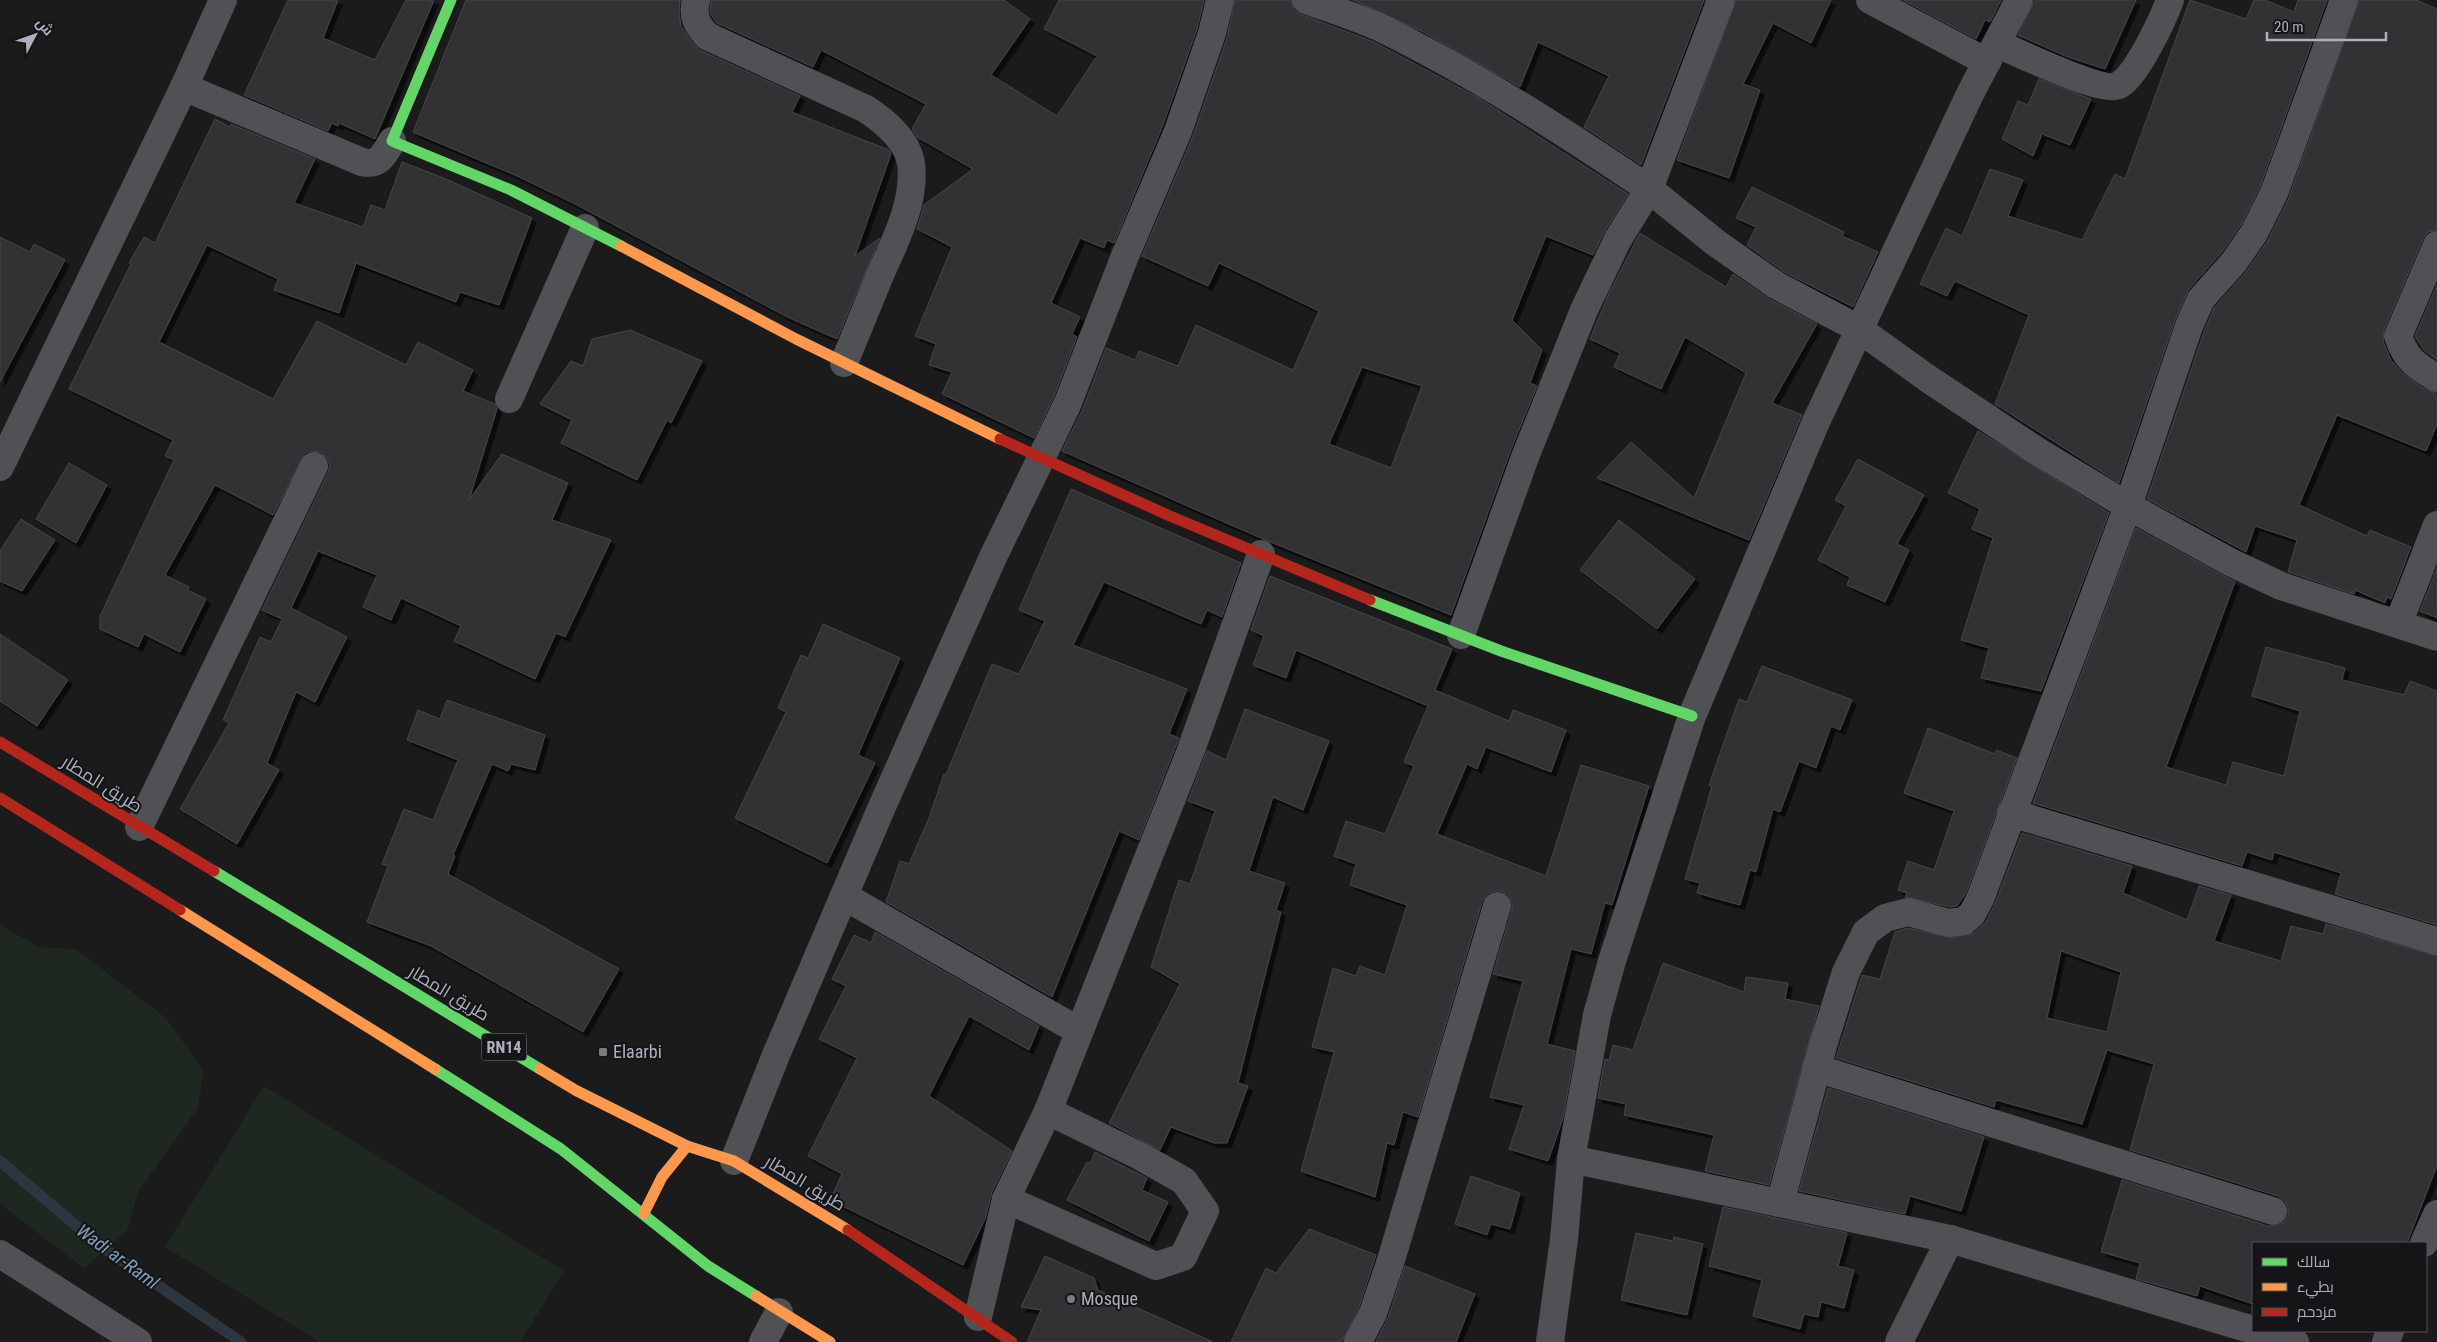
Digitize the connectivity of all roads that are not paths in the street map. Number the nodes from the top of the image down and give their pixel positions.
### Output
1 (223, 0) edge
2 (451, 0) edge
3 (696, 0) edge
4 (1220, 0) edge
5 (1306, 0) edge
6 (1722, 0) edge
7 (1870, 0) edge
8 (2019, 0) edge
9 (2170, 0) edge
10 (2344, 0) edge
11 (1992, 53) junction
12 (184, 87) junction
13 (392, 140) junction
14 (1649, 189) junction
15 (585, 228) junction
16 (2437, 245) edge
17 (1859, 329) junction
18 (844, 364) junction
19 (2437, 378) edge
20 (509, 399) dead end
21 (1041, 459) junction
22 (314, 466) dead end
23 (0, 467) edge
24 (2128, 506) junction
25 (2437, 525) edge
26 (1261, 554) junction
27 (2398, 624) junction
28 (1461, 635) junction
29 (2437, 637) edge
30 (1692, 716) junction
31 (0, 742) edge
32 (0, 798) edge
33 (2011, 813) junction
34 (138, 827) junction
35 (844, 896) junction
36 (1497, 906) dead end
37 (2437, 942) edge
38 (1079, 1031) junction
39 (1816, 1068) junction
40 (1048, 1111) junction
41 (687, 1146) junction
42 (1571, 1159) junction
43 (734, 1161) junction
44 (1006, 1199) junction
45 (1780, 1203) junction
46 (2273, 1211) dead end
47 (644, 1213) junction
48 (2437, 1214) edge
49 (1950, 1239) junction
50 (2424, 1242) edge
51 (0, 1254) edge
52 (779, 1312) junction
53 (978, 1317) junction
54 (2252, 1330) edge
55 (2260, 1332) edge
56 (997, 1337) edge
57 (138, 1342) edge
58 (763, 1342) edge
59 (830, 1342) edge
60 (1012, 1342) edge
61 (1358, 1342) edge
62 (1550, 1342) edge
63 (1899, 1342) edge
64 (2295, 1342) edge

1 - 12 street
2 - 13 main road
3 - 18 street
4 - 21 street
5 - 14 street
6 - 14 street
7 - 11 street
8 - 11 street
9 - 11 street
10 - 24 street
11 - 17 street
12 - 13 street
12 - 23 street
13 - 15 main road
14 - 17 street
14 - 28 street
15 - 18 main road
15 - 20 street
16 - 19 street
17 - 24 street
17 - 30 street
18 - 21 main road
21 - 26 main road
21 - 35 street
22 - 34 street
24 - 27 street
24 - 33 street
25 - 27 street
26 - 28 main road
26 - 38 street
27 - 29 street
28 - 30 main road
30 - 42 street
31 - 34 main road, طريق المطار / RN14
32 - 47 main road
33 - 37 street
33 - 39 street
34 - 41 main road, طريق المطار / RN14
35 - 38 street
35 - 43 street
36 - 61 street
38 - 40 street
39 - 45 street
39 - 46 street
40 - 44 street
40 - 44 street
41 - 43 main road, طريق المطار / RN14
41 - 47 main road
42 - 45 street
42 - 62 street
43 - 53 main road, طريق المطار / RN14
44 - 53 street
45 - 49 street
47 - 52 main road
48 - 50 street
49 - 54 street
49 - 63 street
51 - 57 street
52 - 58 street
52 - 59 main road
53 - 56 main road, طريق المطار / RN14
55 - 64 street
56 - 60 main road, طريق المطار / RN14

